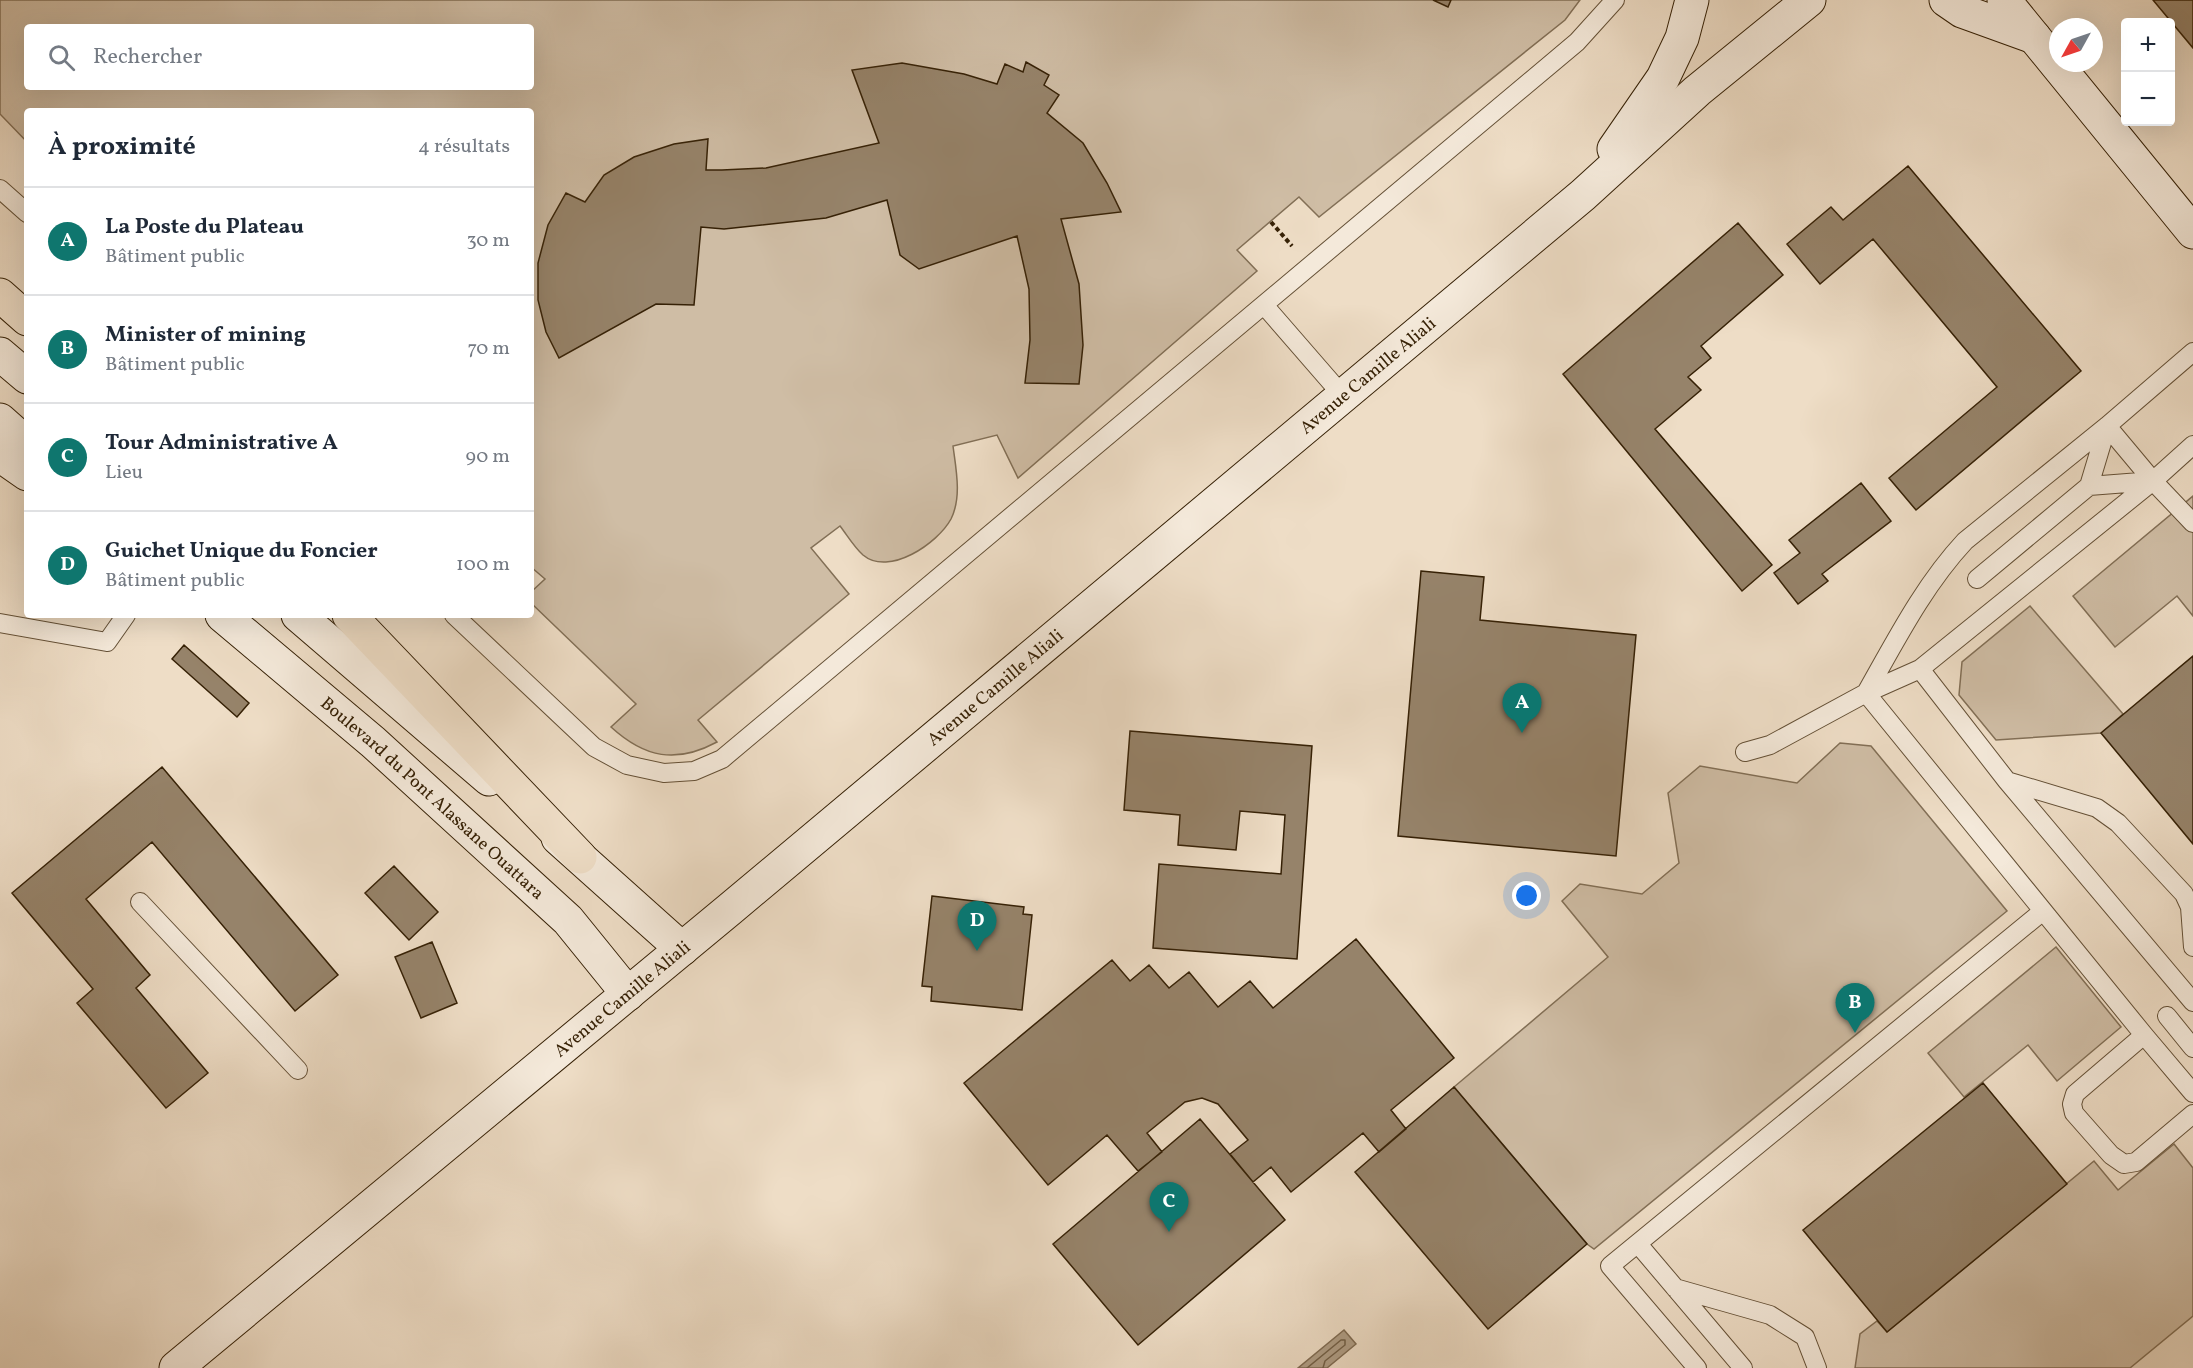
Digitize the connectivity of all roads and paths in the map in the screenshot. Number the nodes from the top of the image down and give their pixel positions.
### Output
1 (1615, 0) edge
2 (1692, 0) edge
3 (1809, 0) edge
4 (1946, 0) edge
5 (2004, 0) edge
6 (2035, 38) junction
7 (0, 189) edge
8 (1583, 195) junction
9 (24, 210) edge
10 (2193, 232) edge
11 (0, 295) edge
12 (1264, 304) junction
13 (24, 316) edge
14 (2193, 352) edge
15 (0, 354) edge
16 (24, 374) edge
17 (1343, 396) junction
18 (0, 420) edge
19 (2107, 426) junction
20 (24, 441) edge
21 (2193, 445) edge
22 (0, 455) edge
23 (24, 472) edge
24 (2153, 481) junction
25 (2089, 486) junction
26 (2193, 524) edge
27 (1977, 579) dead end
28 (124, 618) edge
29 (226, 618) edge
30 (301, 618) edge
31 (352, 618) edge
32 (457, 618) edge
33 (0, 623) edge
34 (1920, 669) junction
35 (1866, 693) junction
36 (1745, 752) dead end
37 (2007, 781) junction
38 (580, 857) junction
39 (140, 902) dead end
40 (2043, 911) junction
41 (2193, 947) edge
42 (682, 949) junction
43 (628, 994) junction
44 (2193, 1002) edge
45 (2167, 1017) dead end
46 (2144, 1035) junction
47 (2193, 1048) edge
48 (298, 1070) dead end
49 (2193, 1093) edge
50 (2193, 1114) edge
51 (1638, 1244) junction
52 (1675, 1288) junction
53 (176, 1368) edge
54 (1697, 1368) edge
55 (1743, 1368) edge
56 (1817, 1368) edge

1 - 12 lane
2 - 8 main road
3 - 8 main road, Avenue Camille Aliali
4 - 6 main road
5 - 6 main road
6 - 10 main road
7 - 9 lane
8 - 17 main road, Avenue Camille Aliali
11 - 13 highway
12 - 17 lane
12 - 32 lane
14 - 19 lane
15 - 16 main road
17 - 42 main road, Avenue Camille Aliali
18 - 20 main road
19 - 24 lane
19 - 25 lane
19 - 35 lane
21 - 24 lane
22 - 23 main road
24 - 25 lane
24 - 26 lane
24 - 34 lane
25 - 27 lane
28 - 33 lane
29 - 43 main road, Boulevard du Pont Alassane Ouattara
30 - 38 main road
31 - 38 highway
34 - 35 lane
34 - 37 lane
35 - 36 lane
35 - 40 lane
37 - 41 lane
37 - 44 lane
38 - 42 main road
39 - 48 lane
40 - 46 lane
40 - 51 lane
42 - 43 main road, Avenue Camille Aliali
43 - 53 main road, Avenue Camille Aliali
45 - 47 lane
46 - 49 lane
46 - 50 lane
51 - 52 lane
51 - 54 lane
52 - 55 lane
52 - 56 lane

